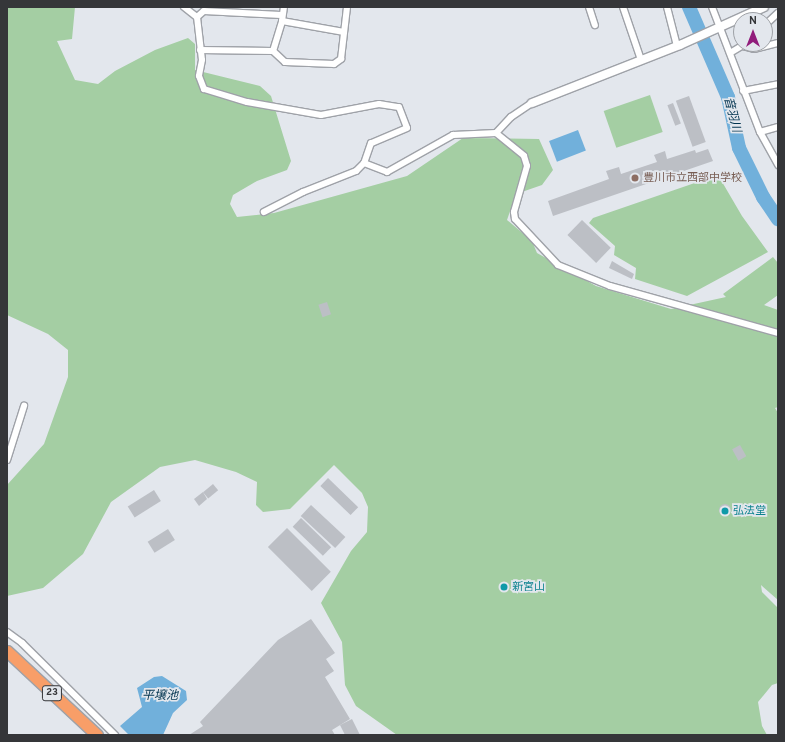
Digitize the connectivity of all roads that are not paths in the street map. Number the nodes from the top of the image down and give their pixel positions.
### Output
1 (184, 7) edge
2 (284, 7) edge
3 (347, 7) edge
4 (589, 7) edge
5 (623, 7) edge
6 (667, 7) edge
7 (712, 7) edge
8 (764, 7) edge
9 (197, 17) junction
10 (282, 18) junction
11 (595, 25) dead end
12 (722, 27) junction
13 (344, 32) junction
14 (679, 45) junction
15 (200, 50) junction
16 (273, 51) junction
17 (733, 51) edge
18 (730, 53) junction
19 (641, 60) junction
20 (778, 84) edge
21 (744, 91) junction
22 (532, 103) joint
23 (778, 128) edge
24 (760, 132) junction
25 (496, 133) junction
26 (364, 163) junction
27 (778, 165) edge
28 (264, 212) dead end
29 (778, 333) edge
30 (24, 406) dead end
31 (7, 460) edge
32 (7, 632) edge
33 (7, 651) edge
34 (7, 659) edge
35 (90, 735) edge
36 (98, 735) edge
37 (115, 735) edge

1 - 9 street
2 - 10 street
3 - 13 street
4 - 11 street
5 - 19 street
6 - 14 street
7 - 12 street
8 - 12 street
9 - 10 street
9 - 15 street
10 - 13 street
10 - 16 street
12 - 14 street
12 - 18 street
13 - 16 street
14 - 19 street
15 - 16 street
15 - 26 street
17 - 18 street
18 - 21 street
19 - 22 street
20 - 21 street
21 - 24 street
22 - 25 street
23 - 24 street
24 - 27 street
25 - 26 street
25 - 29 street
26 - 28 street
30 - 31 street
32 - 37 street
33 - 36 highway, 23
34 - 35 highway, 23

